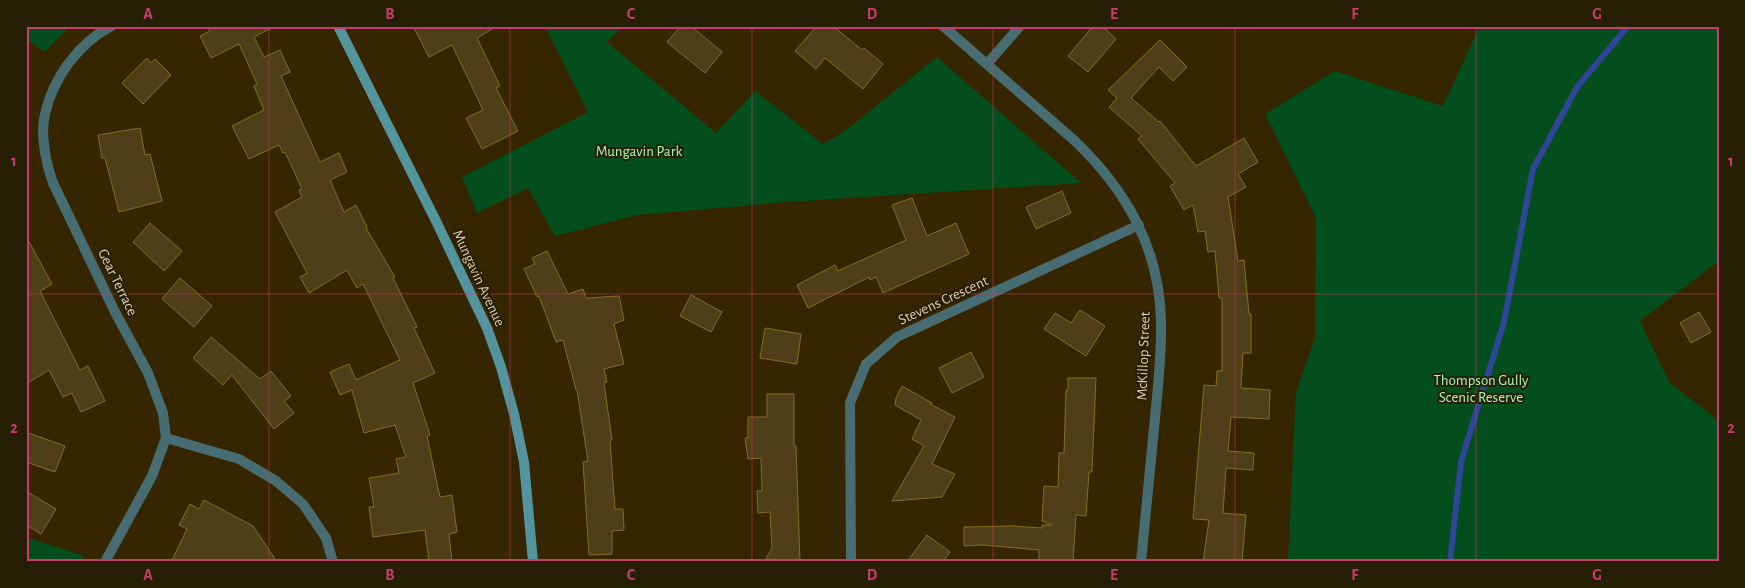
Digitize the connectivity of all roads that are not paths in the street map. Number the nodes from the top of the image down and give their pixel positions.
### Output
1 (111, 26) edge
2 (338, 26) edge
3 (943, 26) edge
4 (1020, 26) edge
5 (988, 64) junction
6 (1139, 226) junction
7 (166, 438) junction
8 (105, 562) edge
9 (333, 562) edge
10 (533, 562) edge
11 (851, 562) edge
12 (1141, 562) edge

1 - 7 street, Gear Terrace
2 - 10 main road, Mungavin Avenue
3 - 5 street, McKillop Street
4 - 5 street
5 - 6 street, McKillop Street
6 - 11 street, Stevens Crescent
6 - 12 street, McKillop Street
7 - 8 street, Gear Terrace
7 - 9 street

